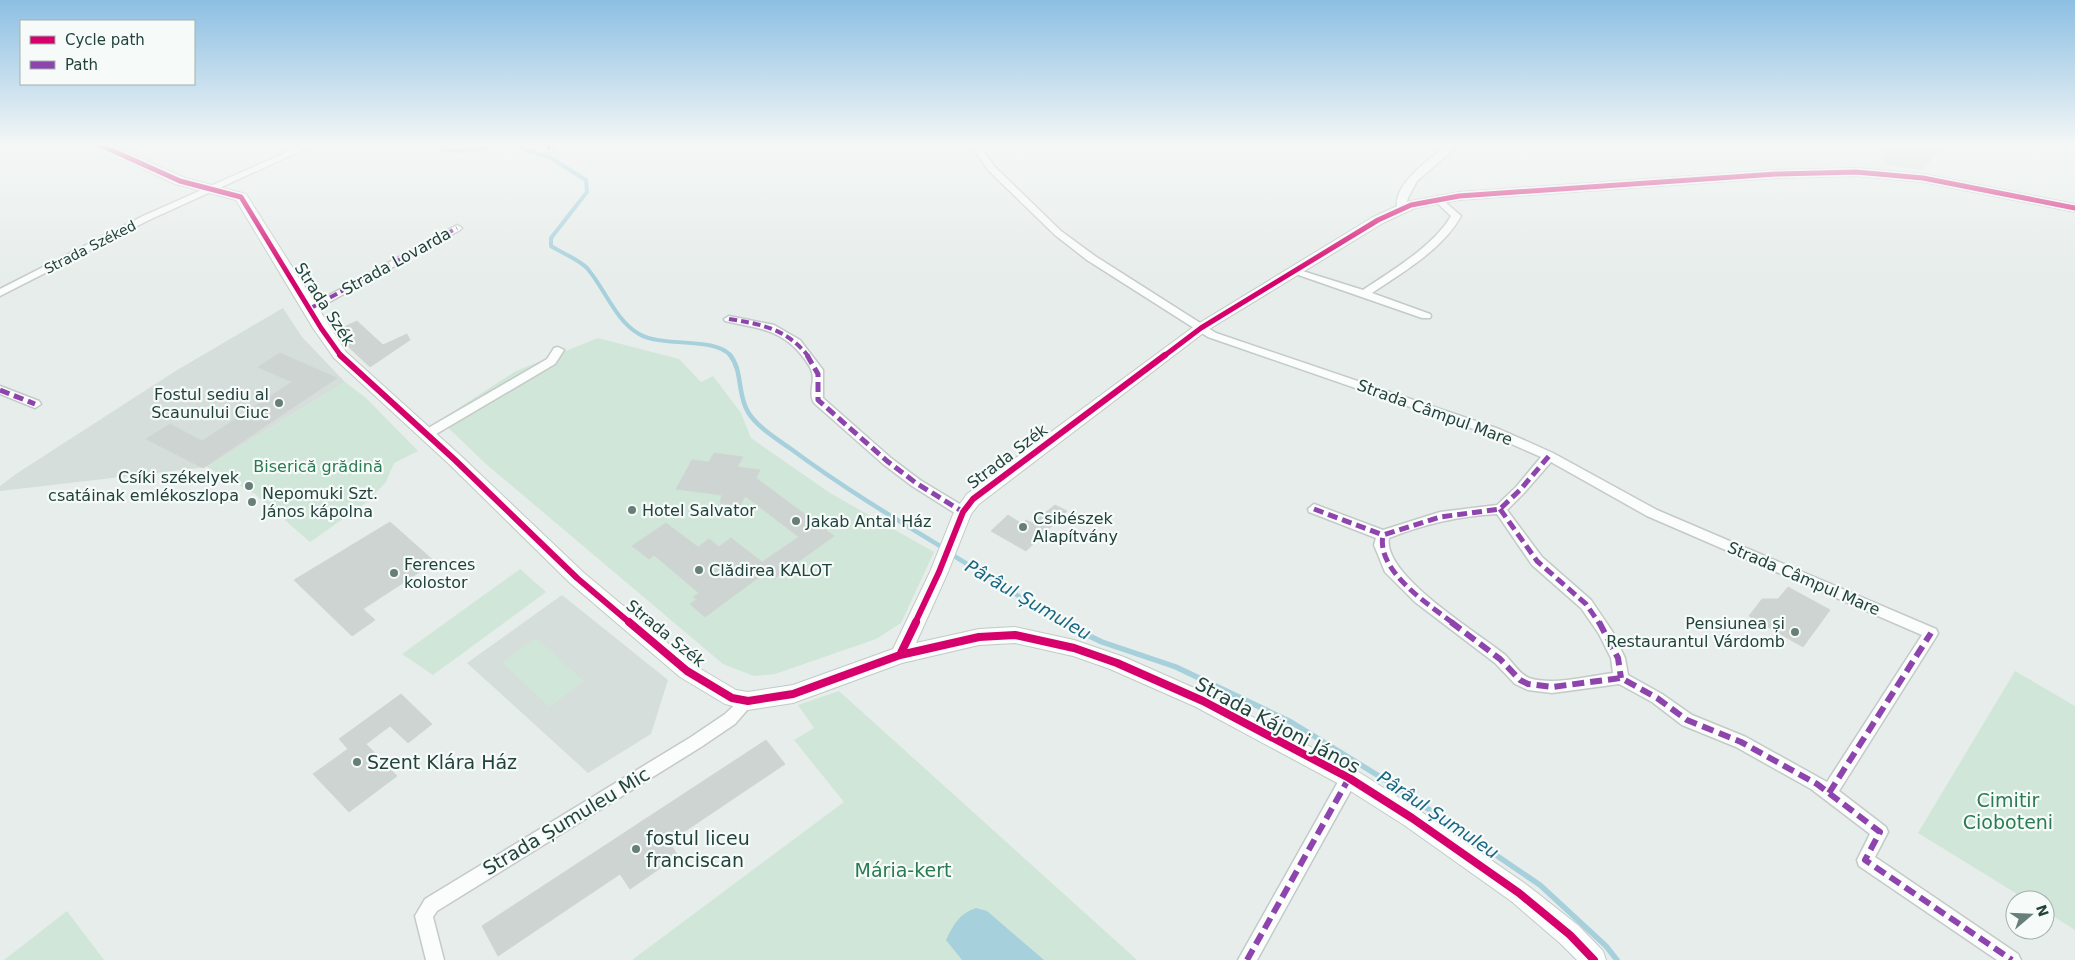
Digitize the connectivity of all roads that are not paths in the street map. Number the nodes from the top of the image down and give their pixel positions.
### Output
1 (208, 189) joint
2 (1012, 189) edge
3 (1407, 189) edge
4 (1576, 189) edge
5 (1978, 189) edge
6 (1438, 199) junction
7 (2075, 208) edge
8 (1401, 209) junction
9 (457, 228) dead end
10 (1292, 272) junction
11 (0, 294) edge
12 (1364, 294) junction
13 (309, 309) junction
14 (1426, 316) dead end
15 (729, 319) dead end
16 (1201, 328) junction
17 (558, 350) dead end
18 (0, 390) edge
19 (35, 404) dead end
20 (427, 434) junction
21 (1549, 456) junction
22 (1314, 509) dead end
23 (1500, 509) junction
24 (963, 512) junction
25 (1383, 535) junction
26 (900, 655) junction
27 (1620, 678) junction
28 (748, 701) junction
29 (1349, 778) junction
30 (1829, 793) junction
31 (435, 960) edge
32 (1247, 960) edge
33 (1594, 960) edge
34 (2012, 960) edge

1 - 11 street, Strada Széked
1 - 13 street, Strada Szék
2 - 16 street, Strada Câmpul Mare
3 - 8 street
4 - 6 street, Strada Szék
5 - 7 street, Strada Szék
6 - 8 street, Strada Szék
6 - 12 street
8 - 10 street, Strada Szék
9 - 13 street, Strada Lovarda
10 - 12 street
10 - 16 street, Strada Szék
12 - 14 street
13 - 20 street, Strada Szék
15 - 24 street
16 - 21 street, Strada Câmpul Mare
16 - 24 street, Strada Szék
17 - 20 street
18 - 19 street
20 - 28 street, Strada Szék
21 - 23 street
21 - 30 street, Strada Câmpul Mare
22 - 25 street
23 - 25 street
23 - 27 street
24 - 26 street, Strada Szék
25 - 27 street
26 - 28 street, Strada Szék
26 - 29 street, Strada Kájoni János
27 - 30 street
28 - 31 street, Strada Șumuleu Mic
29 - 32 street, Strada Kájoni János
29 - 33 street, Strada Kájoni János
30 - 34 street

